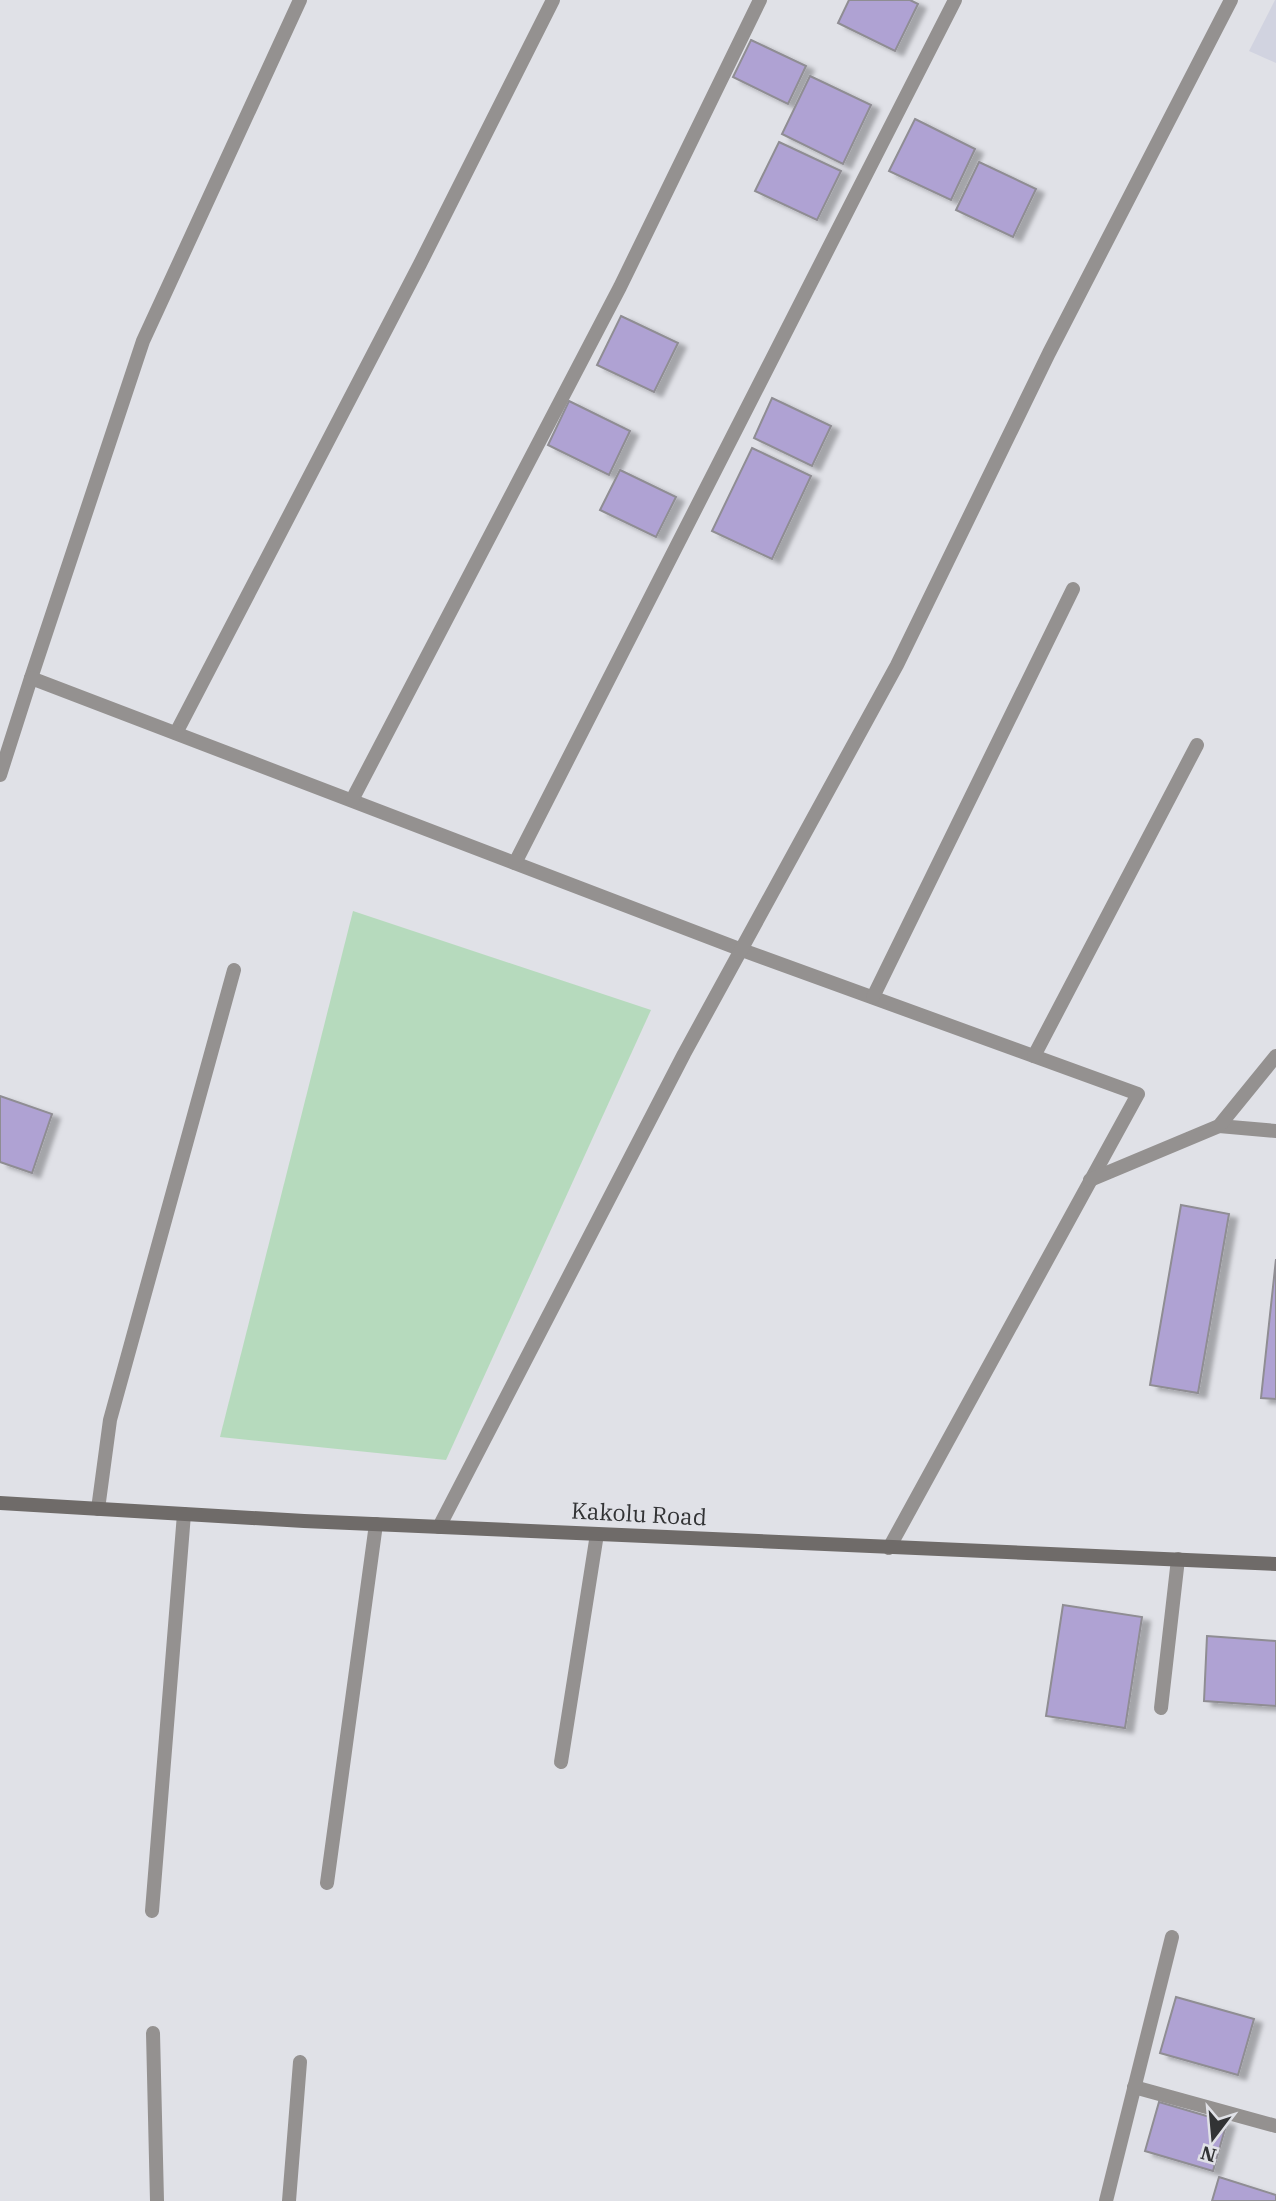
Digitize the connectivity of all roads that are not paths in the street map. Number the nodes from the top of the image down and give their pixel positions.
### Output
1 (300, 0) edge
2 (553, 0) edge
3 (760, 0) edge
4 (955, 0) edge
5 (1231, 0) edge
6 (1073, 589) dead end
7 (31, 678) junction
8 (176, 733) junction
9 (1197, 745) dead end
10 (0, 775) edge
11 (352, 800) junction
12 (515, 863) junction
13 (741, 950) junction
14 (234, 970) dead end
15 (873, 998) junction
16 (1034, 1056) junction
17 (1276, 1056) edge
18 (1219, 1126) junction
19 (1276, 1131) edge
20 (1090, 1180) junction
21 (0, 1503) edge
22 (98, 1509) junction
23 (184, 1514) junction
24 (376, 1524) junction
25 (439, 1527) junction
26 (597, 1534) junction
27 (889, 1548) junction
28 (1178, 1559) junction
29 (1276, 1564) edge
30 (1161, 1709) dead end
31 (561, 1762) dead end
32 (327, 1883) dead end
33 (152, 1911) dead end
34 (1172, 1937) dead end
35 (153, 2033) dead end
36 (300, 2062) dead end
37 (1134, 2087) junction
38 (1276, 2126) edge
39 (157, 2201) edge
40 (289, 2201) edge
41 (1105, 2201) edge

1 - 7 street
2 - 8 street
3 - 11 street
4 - 12 street
5 - 13 street
6 - 15 street
7 - 8 street
7 - 10 street
8 - 11 street
9 - 16 street
11 - 12 street
12 - 13 street
13 - 15 street
13 - 25 street
14 - 22 street
15 - 16 street
16 - 20 street
17 - 18 street
18 - 19 street
18 - 20 street
20 - 27 street
21 - 22 main road, Kakolu Road
22 - 23 main road, Kakolu Road
23 - 24 main road, Kakolu Road
23 - 33 street
24 - 25 main road, Kakolu Road
24 - 32 street
25 - 26 main road, Kakolu Road
26 - 27 main road, Kakolu Road
26 - 31 street
27 - 28 main road, Kakolu Road
28 - 29 main road, Kakolu Road
28 - 30 street
34 - 37 street
35 - 39 street
36 - 40 street
37 - 38 street
37 - 41 street

